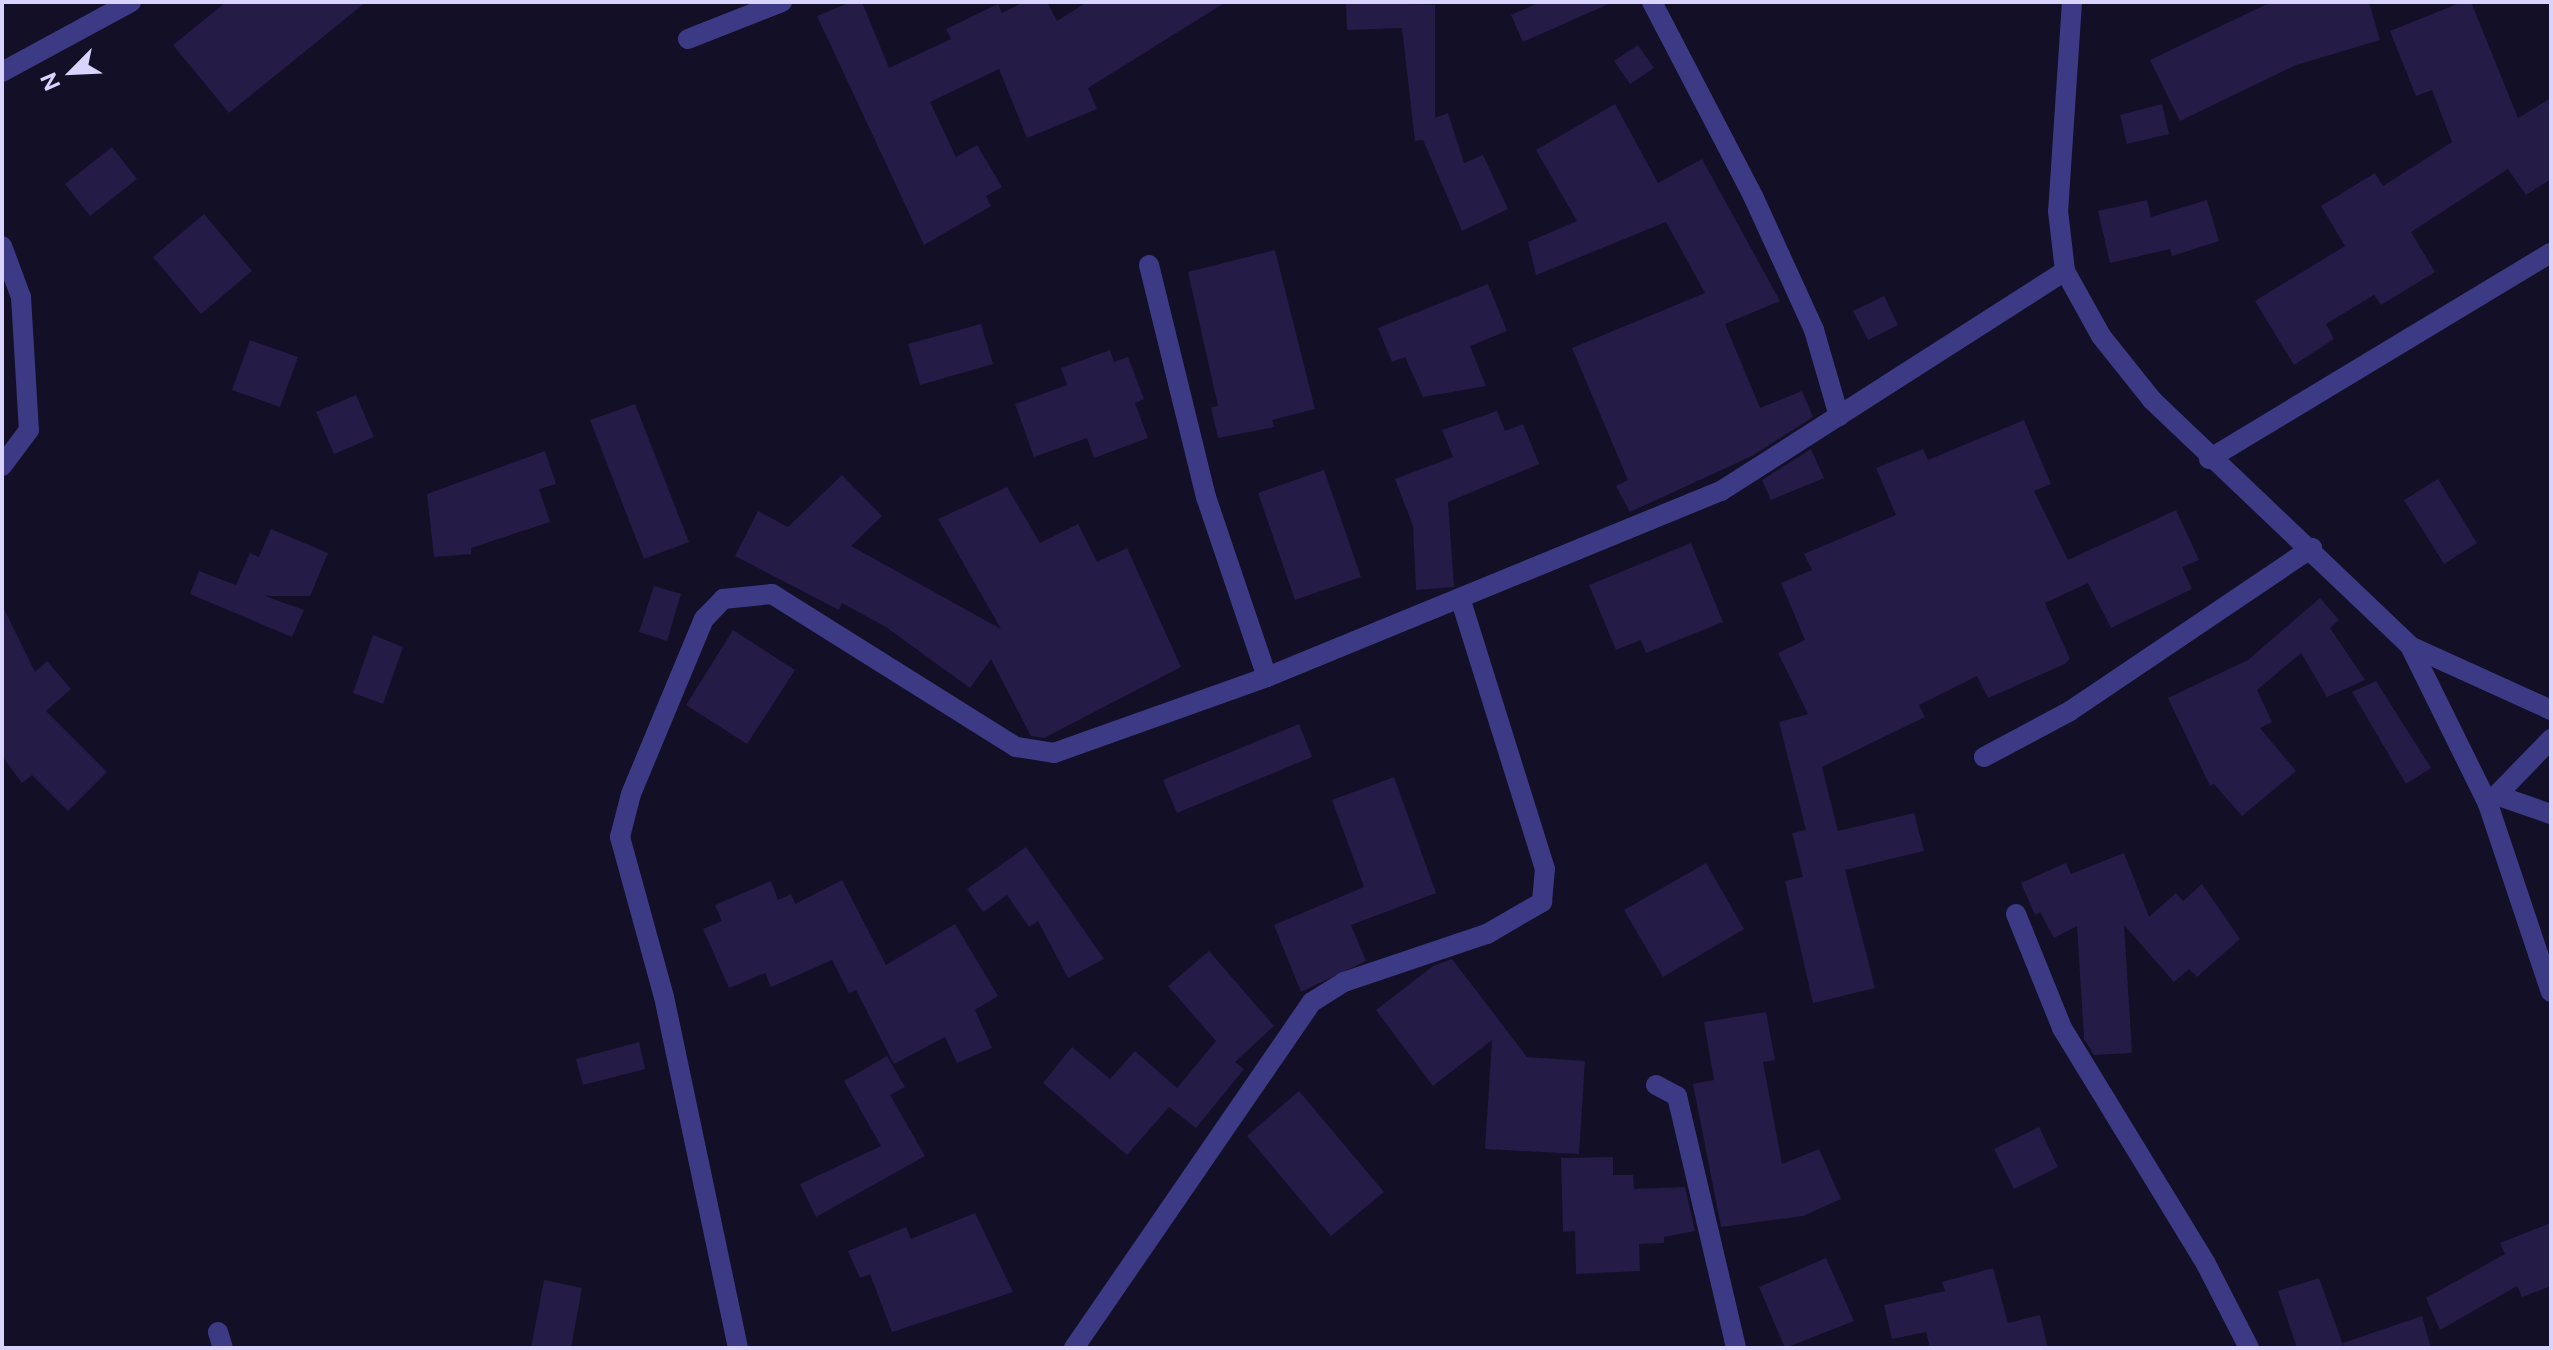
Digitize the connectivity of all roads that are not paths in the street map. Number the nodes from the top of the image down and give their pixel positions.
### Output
1 (131, 2) edge
2 (782, 2) edge
3 (1652, 2) edge
4 (2072, 2) edge
5 (688, 39) dead end
6 (2, 72) edge
7 (2, 246) edge
8 (2551, 253) edge
9 (1149, 265) dead end
10 (2065, 271) junction
11 (1839, 416) junction
12 (2209, 459) junction
13 (2, 466) edge
14 (2312, 548) junction
15 (1460, 598) junction
16 (2410, 646) junction
17 (1267, 677) junction
18 (2551, 710) edge
19 (2551, 739) edge
20 (1984, 757) dead end
21 (2492, 800) junction
22 (2551, 814) edge
23 (2016, 914) dead end
24 (2551, 992) edge
25 (1656, 1085) dead end
26 (738, 1348) edge
27 (1074, 1348) edge
28 (1736, 1348) edge
29 (2249, 1348) edge

1 - 6 street
2 - 5 street
3 - 11 street
4 - 10 street
7 - 13 street
8 - 12 street
9 - 17 street
10 - 11 street
10 - 12 street
11 - 15 street
12 - 14 street
14 - 16 street
14 - 20 street
15 - 17 street
15 - 27 street
16 - 18 street
16 - 21 street
17 - 26 street
19 - 21 street
21 - 22 street
21 - 24 street
23 - 29 street
25 - 28 street

